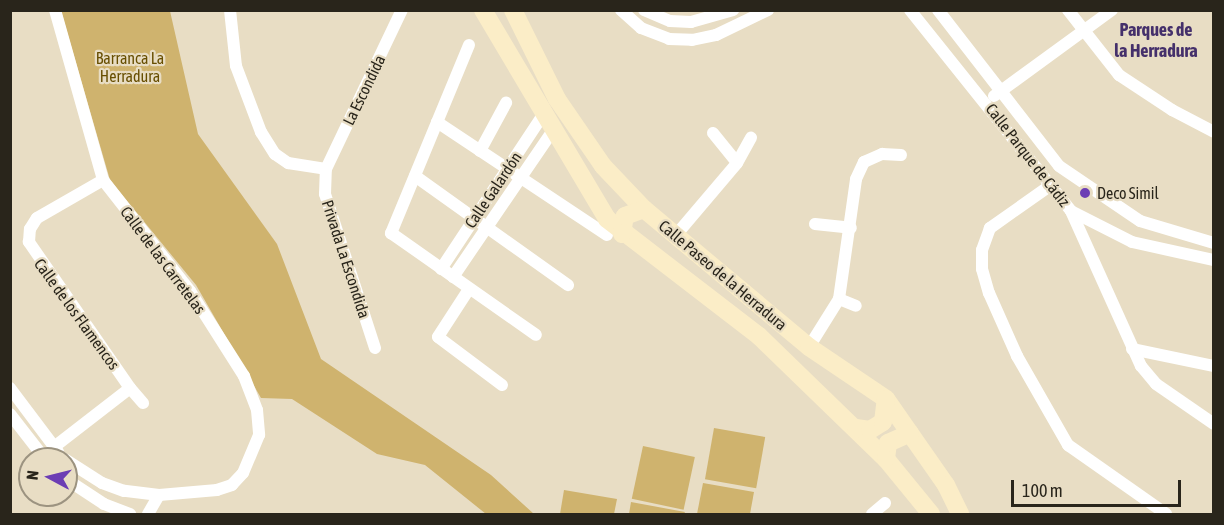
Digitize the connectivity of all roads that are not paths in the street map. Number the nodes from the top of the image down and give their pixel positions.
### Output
1 (56, 10) edge
2 (230, 10) edge
3 (402, 10) edge
4 (483, 10) edge
5 (513, 10) edge
6 (621, 10) edge
7 (644, 10) edge
8 (733, 10) edge
9 (768, 10) edge
10 (910, 10) edge
11 (938, 10) edge
12 (1068, 10) edge
13 (1112, 10) edge
14 (1083, 32) junction
15 (469, 45) dead end
16 (1001, 93) junction
17 (986, 101) junction
18 (506, 103) dead end
19 (545, 112) junction
20 (437, 122) junction
21 (554, 129) junction
22 (1214, 132) edge
23 (713, 133) dead end
24 (751, 138) dead end
25 (480, 151) junction
26 (901, 155) dead end
27 (736, 162) junction
28 (326, 169) junction
29 (508, 169) junction
30 (415, 176) junction
31 (521, 177) junction
32 (102, 180) junction
33 (620, 184) junction
34 (1051, 185) junction
35 (596, 204) junction
36 (644, 209) junction
37 (1071, 212) junction
38 (474, 219) junction
39 (1140, 221) junction
40 (815, 224) dead end
41 (487, 227) junction
42 (850, 228) junction
43 (615, 234) junction
44 (676, 235) junction
45 (1132, 242) junction
46 (1214, 243) edge
47 (1214, 260) edge
48 (441, 268) junction
49 (453, 277) junction
50 (568, 285) dead end
51 (470, 289) junction
52 (839, 299) junction
53 (856, 306) dead end
54 (536, 335) dead end
55 (809, 347) junction
56 (375, 348) dead end
57 (1132, 349) junction
58 (1214, 366) edge
59 (502, 385) dead end
60 (10, 388) edge
61 (130, 388) junction
62 (886, 399) junction
63 (143, 403) dead end
64 (10, 414) edge
65 (1214, 424) edge
66 (856, 428) junction
67 (910, 433) junction
68 (36, 447) edge
69 (54, 447) joint
70 (886, 459) junction
71 (78, 466) edge
72 (78, 487) edge
73 (159, 495) junction
74 (885, 503) dead end
75 (130, 514) edge
76 (147, 514) edge
77 (872, 514) edge
78 (931, 514) edge
79 (960, 514) edge
80 (1166, 514) edge

1 - 32 street, Calle de las Carretelas
2 - 28 street
3 - 28 street, La Escondida
4 - 19 main road, Calle Paseo de la Herradura
5 - 33 main road, Calle Paseo de la Herradura
6 - 9 street
7 - 8 street
10 - 17 street, Calle Parque de Cádiz
11 - 16 street, Calle Parque de Cádiz
12 - 14 street
13 - 14 street
14 - 16 street
14 - 22 street
15 - 20 street
16 - 17 street
16 - 39 street, Calle Parque de Cádiz
17 - 34 street, Calle Parque de Cádiz
18 - 25 street
19 - 21 main road, Calle Paseo de la Herradura
19 - 29 street, Calle Galardón
20 - 25 street
20 - 30 street
21 - 31 street, Calle Galardón
21 - 35 main road, Calle Paseo de la Herradura
23 - 27 street
24 - 27 street
25 - 29 street
26 - 42 street
27 - 44 street
28 - 56 street, Privada La Escondida
29 - 31 street
29 - 38 street, Calle Galardón
30 - 38 street
30 - 48 street
31 - 41 street, Calle Galardón
31 - 43 street
32 - 61 street, Calle de los Flamencos
32 - 73 street, Calle de las Carretelas
33 - 35 main road
33 - 36 main road, Calle Paseo de la Herradura
34 - 37 street, Calle Parque de Cádiz
34 - 80 street
35 - 43 main road, Calle Paseo de la Herradura
36 - 43 main road
36 - 44 main road, Calle Paseo de la Herradura
37 - 45 street, Calle Parque de Cádiz
37 - 57 street
38 - 41 street
38 - 48 street, Calle Galardón
39 - 45 street
39 - 46 street, Calle Parque de Cádiz
40 - 42 street
41 - 49 street, Calle Galardón
41 - 50 street
42 - 52 street
43 - 66 main road, Calle Paseo de la Herradura
44 - 55 main road, Calle Paseo de la Herradura
45 - 47 street, Calle Parque de Cádiz
48 - 49 street
49 - 51 street
51 - 54 street
51 - 59 street
52 - 53 street
52 - 55 street
55 - 62 main road, Calle Paseo de la Herradura
57 - 58 street
57 - 65 street
60 - 69 street
61 - 63 street
61 - 69 street, Calle de los Flamencos
62 - 66 main road
62 - 67 main road, Calle Paseo de la Herradura
64 - 68 street
66 - 70 main road, Calle Paseo de la Herradura
67 - 70 main road
67 - 79 main road, Calle Paseo de la Herradura
70 - 78 main road, Calle Paseo de la Herradura
71 - 73 street
72 - 75 street
73 - 76 street
74 - 77 street

